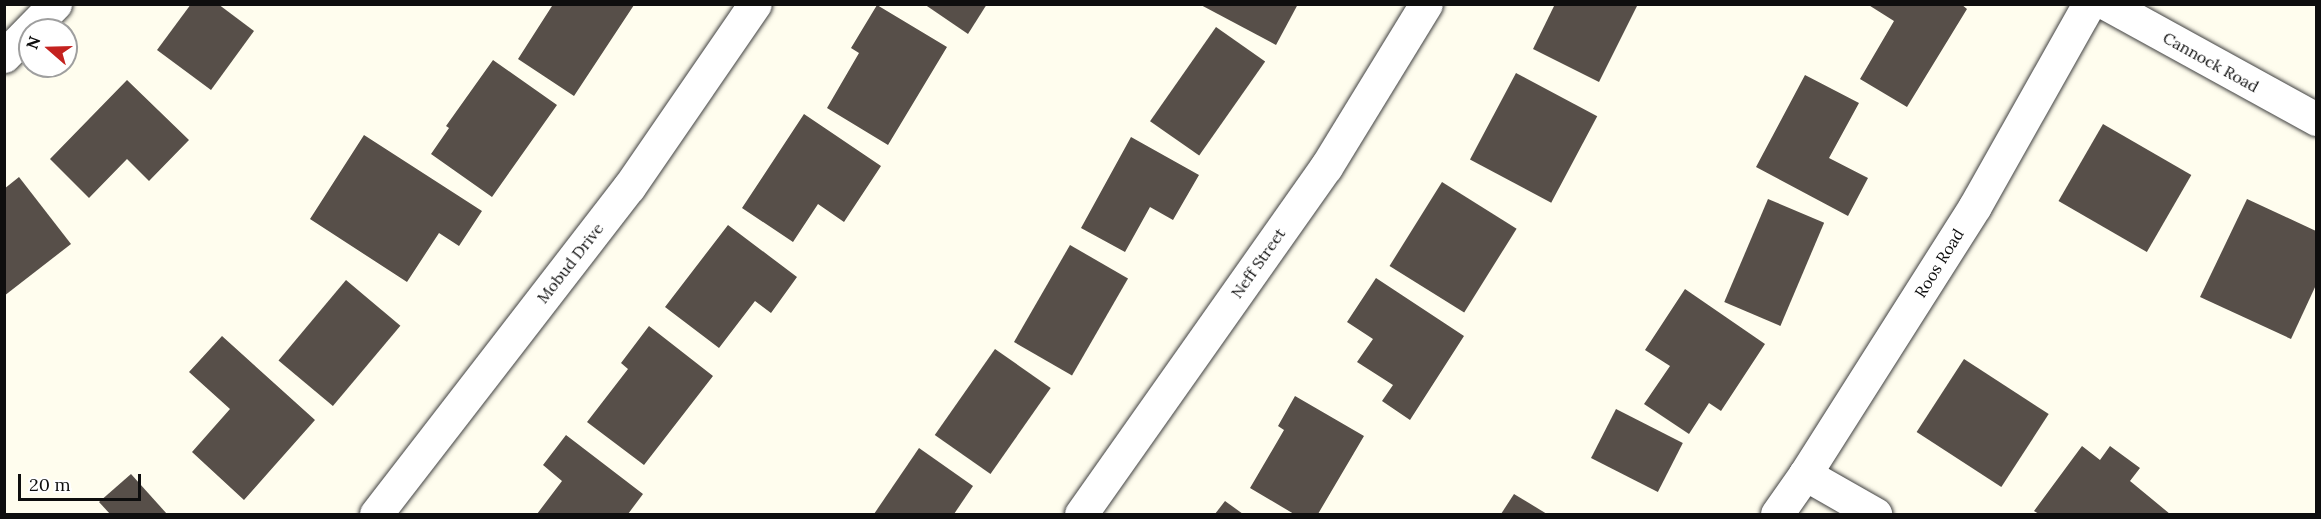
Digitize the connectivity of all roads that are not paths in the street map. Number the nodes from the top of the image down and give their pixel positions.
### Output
1 (55, 4) edge
2 (755, 4) edge
3 (1426, 4) edge
4 (2089, 4) edge
5 (2107, 4) edge
6 (4, 56) edge
7 (2316, 119) edge
8 (1805, 474) junction
9 (376, 514) edge
10 (1081, 514) edge
11 (1777, 514) edge
12 (1875, 514) edge

1 - 6 street
2 - 9 street, Mobud Drive
3 - 10 street, Neff Street
4 - 8 street, Roos Road
5 - 7 street, Cannock Road
8 - 11 street, Roos Road
8 - 12 street

